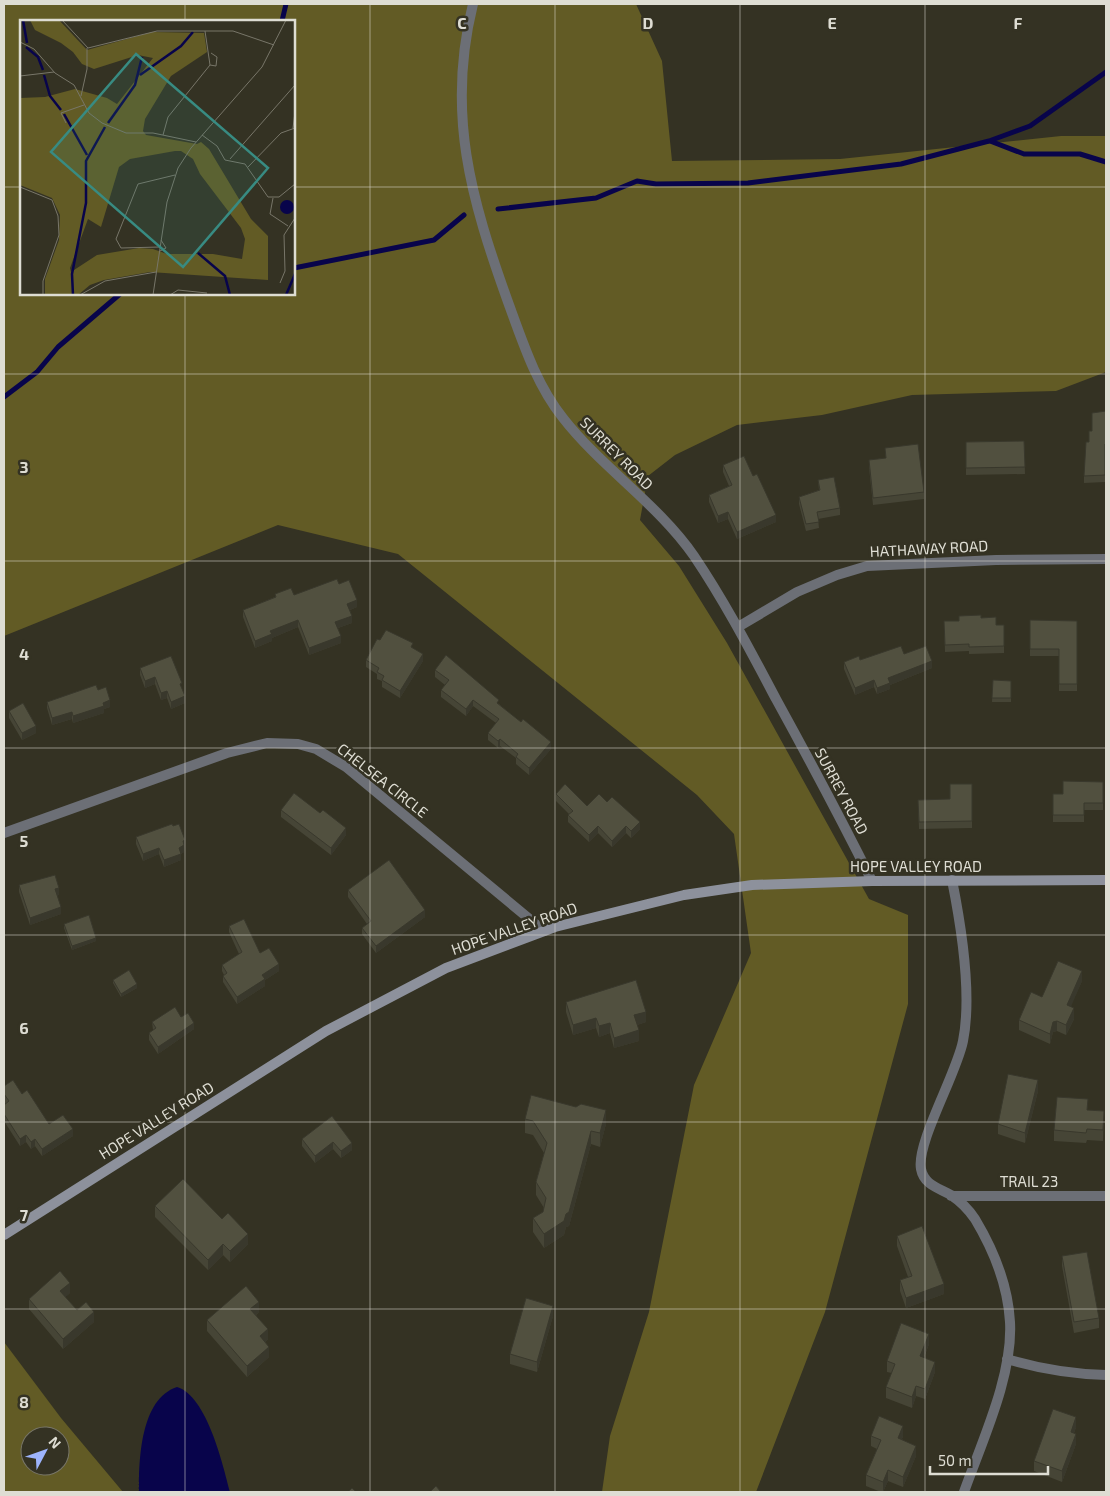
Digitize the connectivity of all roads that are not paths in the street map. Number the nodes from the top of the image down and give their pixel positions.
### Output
1 (473, 4) edge
2 (1106, 559) edge
3 (738, 627) junction
4 (4, 833) edge
5 (952, 880) junction
6 (1106, 880) edge
7 (872, 881) junction
8 (544, 931) junction
9 (951, 1196) junction
10 (1106, 1196) edge
11 (4, 1235) edge
12 (1007, 1359) junction
13 (1106, 1375) edge
14 (964, 1492) edge

1 - 3 street, SURREY ROAD
2 - 3 street, HATHAWAY ROAD
3 - 7 street, SURREY ROAD
4 - 8 street, CHELSEA CIRCLE
5 - 6 main road, HOPE VALLEY ROAD
5 - 7 main road, HOPE VALLEY ROAD
5 - 9 street
7 - 8 main road, HOPE VALLEY ROAD
8 - 11 main road, HOPE VALLEY ROAD
9 - 10 street, TRAIL 23
9 - 12 street
12 - 13 street
12 - 14 street

